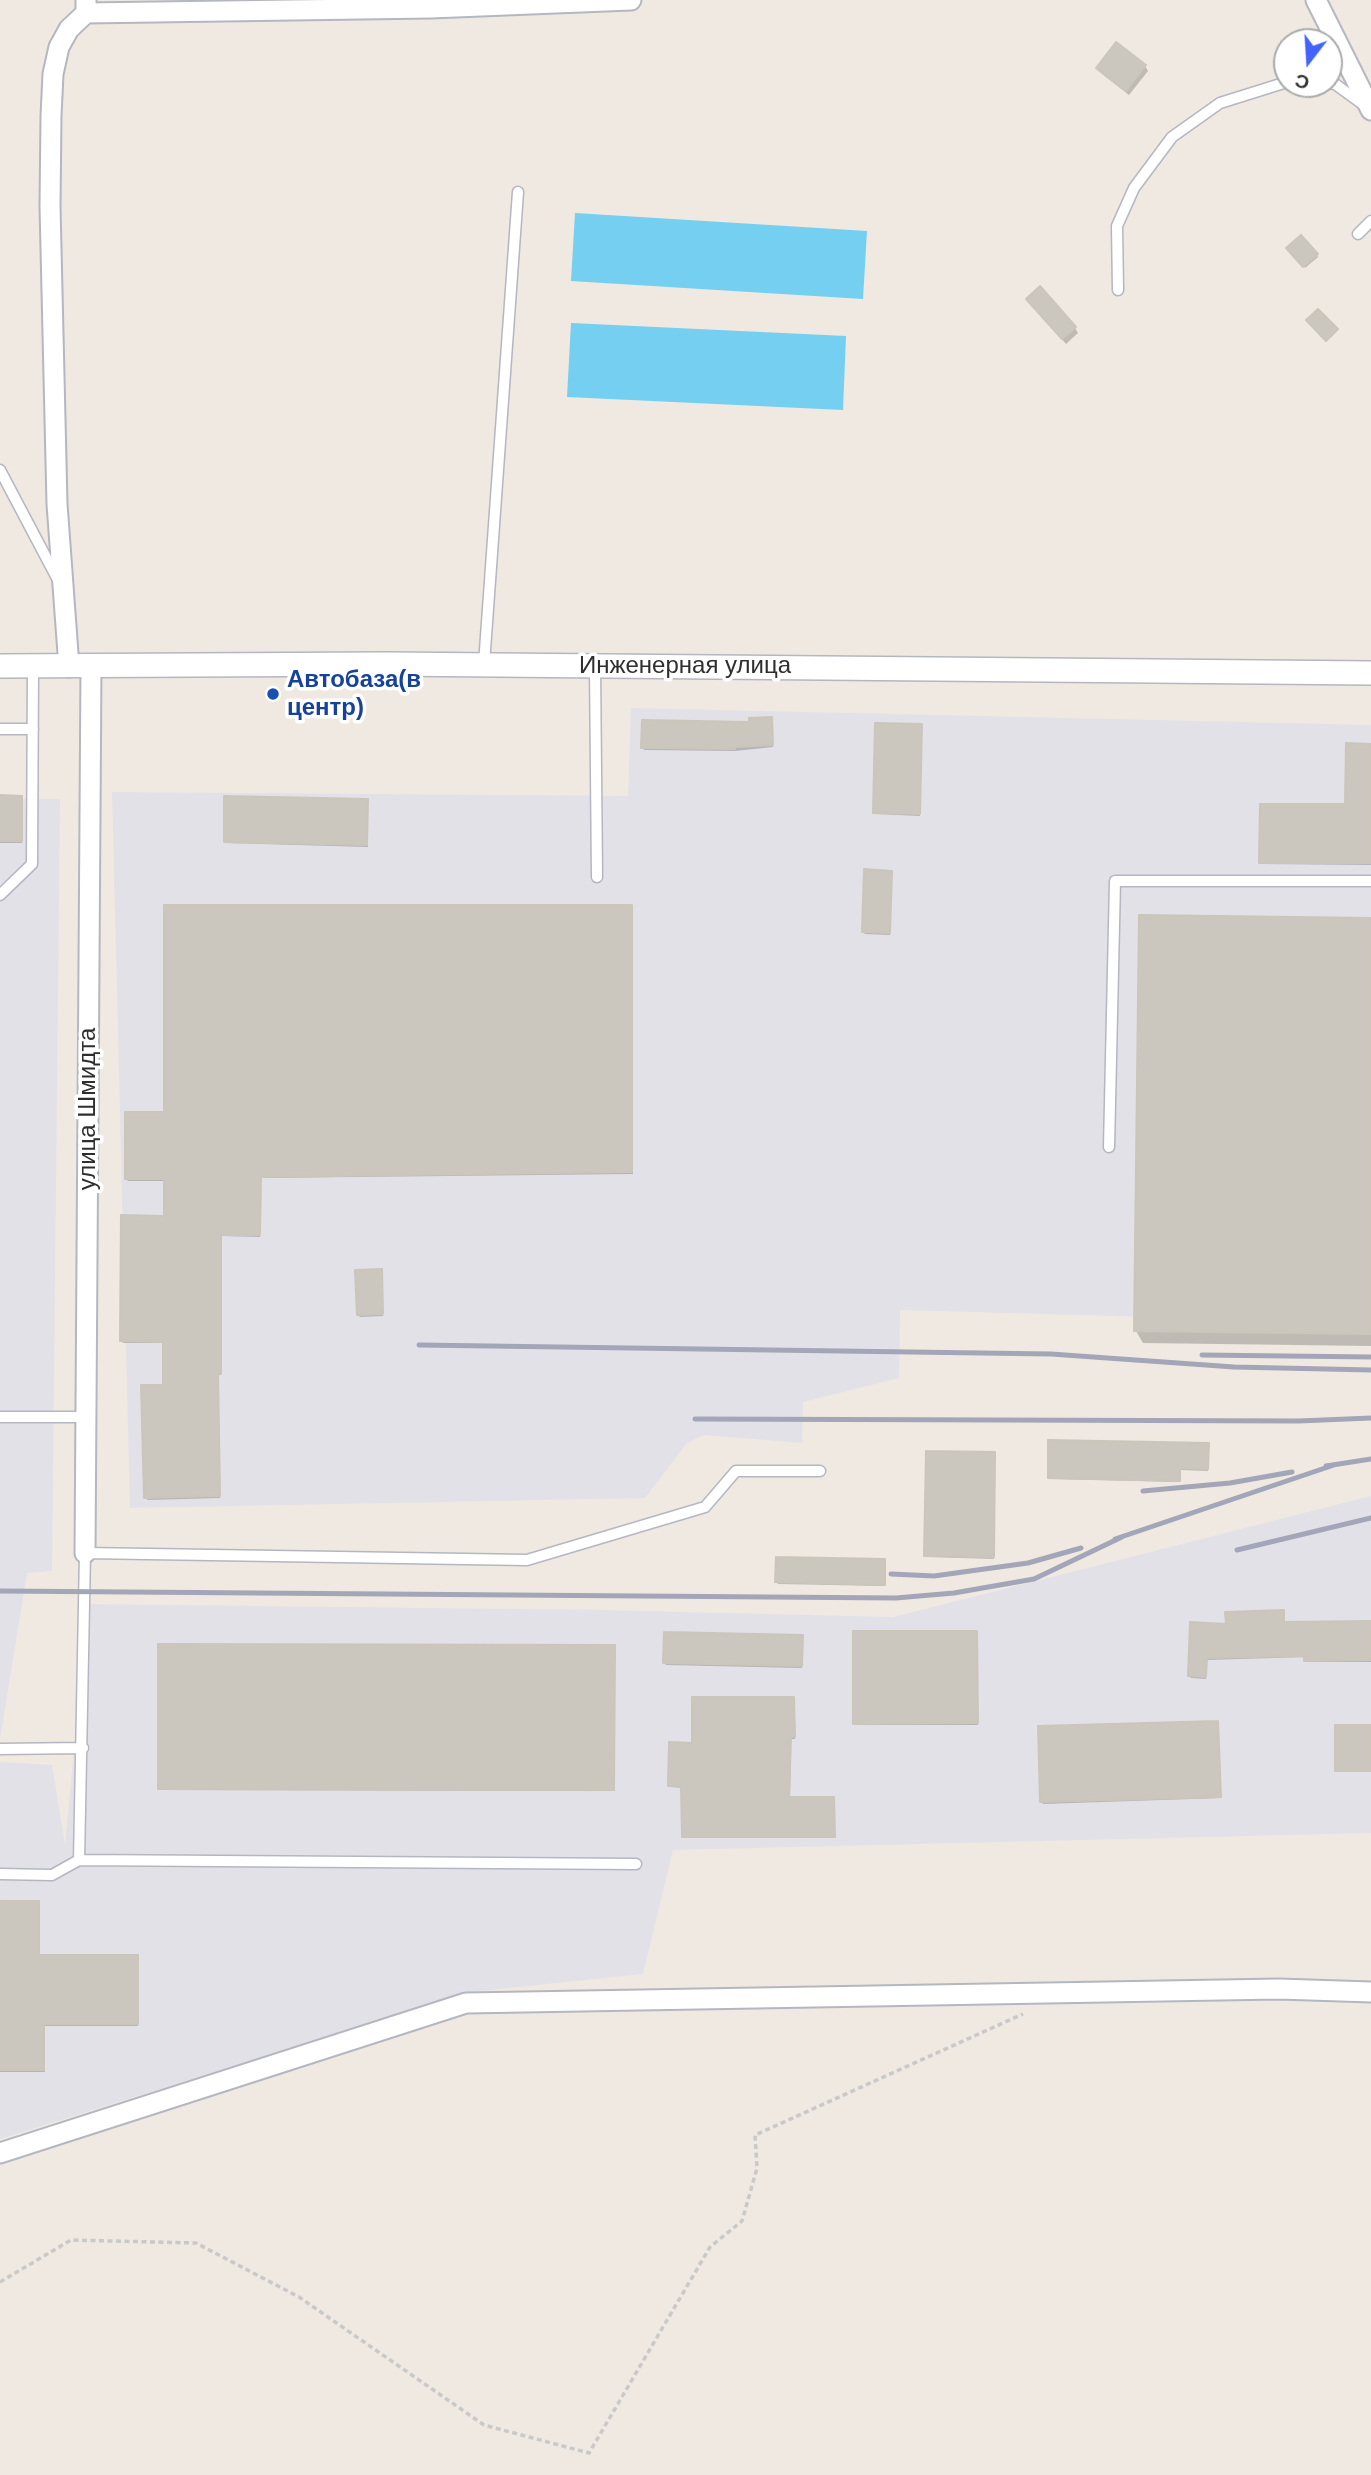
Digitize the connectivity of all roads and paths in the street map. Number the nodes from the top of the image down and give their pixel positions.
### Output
1 (631, 0) edge
2 (1316, 0) edge
3 (431, 4) edge
4 (86, 7) edge
5 (1273, 86) edge
6 (1343, 90) edge
7 (1371, 110) edge
8 (518, 192) dead end
9 (1371, 220) edge
10 (1358, 234) dead end
11 (1118, 290) dead end
12 (0, 470) edge
13 (62, 587) junction
14 (484, 664) junction
15 (596, 665) junction
16 (0, 666) edge
17 (33, 666) junction
18 (80, 666) junction
19 (1371, 673) edge
20 (0, 729) edge
21 (33, 729) junction
22 (597, 877) dead end
23 (1371, 881) edge
24 (0, 895) edge
25 (1109, 1147) dead end
26 (0, 1417) edge
27 (85, 1418) junction
28 (820, 1471) dead end
29 (85, 1553) junction
30 (83, 1748) junction
31 (0, 1749) edge
32 (79, 1860) junction
33 (636, 1864) dead end
34 (0, 1874) edge
35 (1371, 1992) edge
36 (1033, 2010) dead end
37 (0, 2153) edge
38 (0, 2282) edge

1 - 3 street
2 - 7 street
3 - 4 street
4 - 13 street, улица Шмидта
5 - 11 lane
6 - 7 lane
8 - 14 lane
9 - 10 lane
12 - 13 lane
13 - 18 street, улица Шмидта
14 - 15 street, Инженерная улица
14 - 18 street, Инженерная улица
15 - 19 street, Инженерная улица
15 - 22 lane
16 - 17 street, Инженерная улица
17 - 18 street, Инженерная улица
17 - 21 lane
18 - 27 street, улица Шмидта
20 - 21 lane
21 - 24 lane
23 - 25 lane
26 - 27 lane
27 - 29 street, улица Шмидта
28 - 29 lane
29 - 30 lane
30 - 31 lane
30 - 32 lane
32 - 33 lane
32 - 34 lane
35 - 37 street
36 - 38 path

